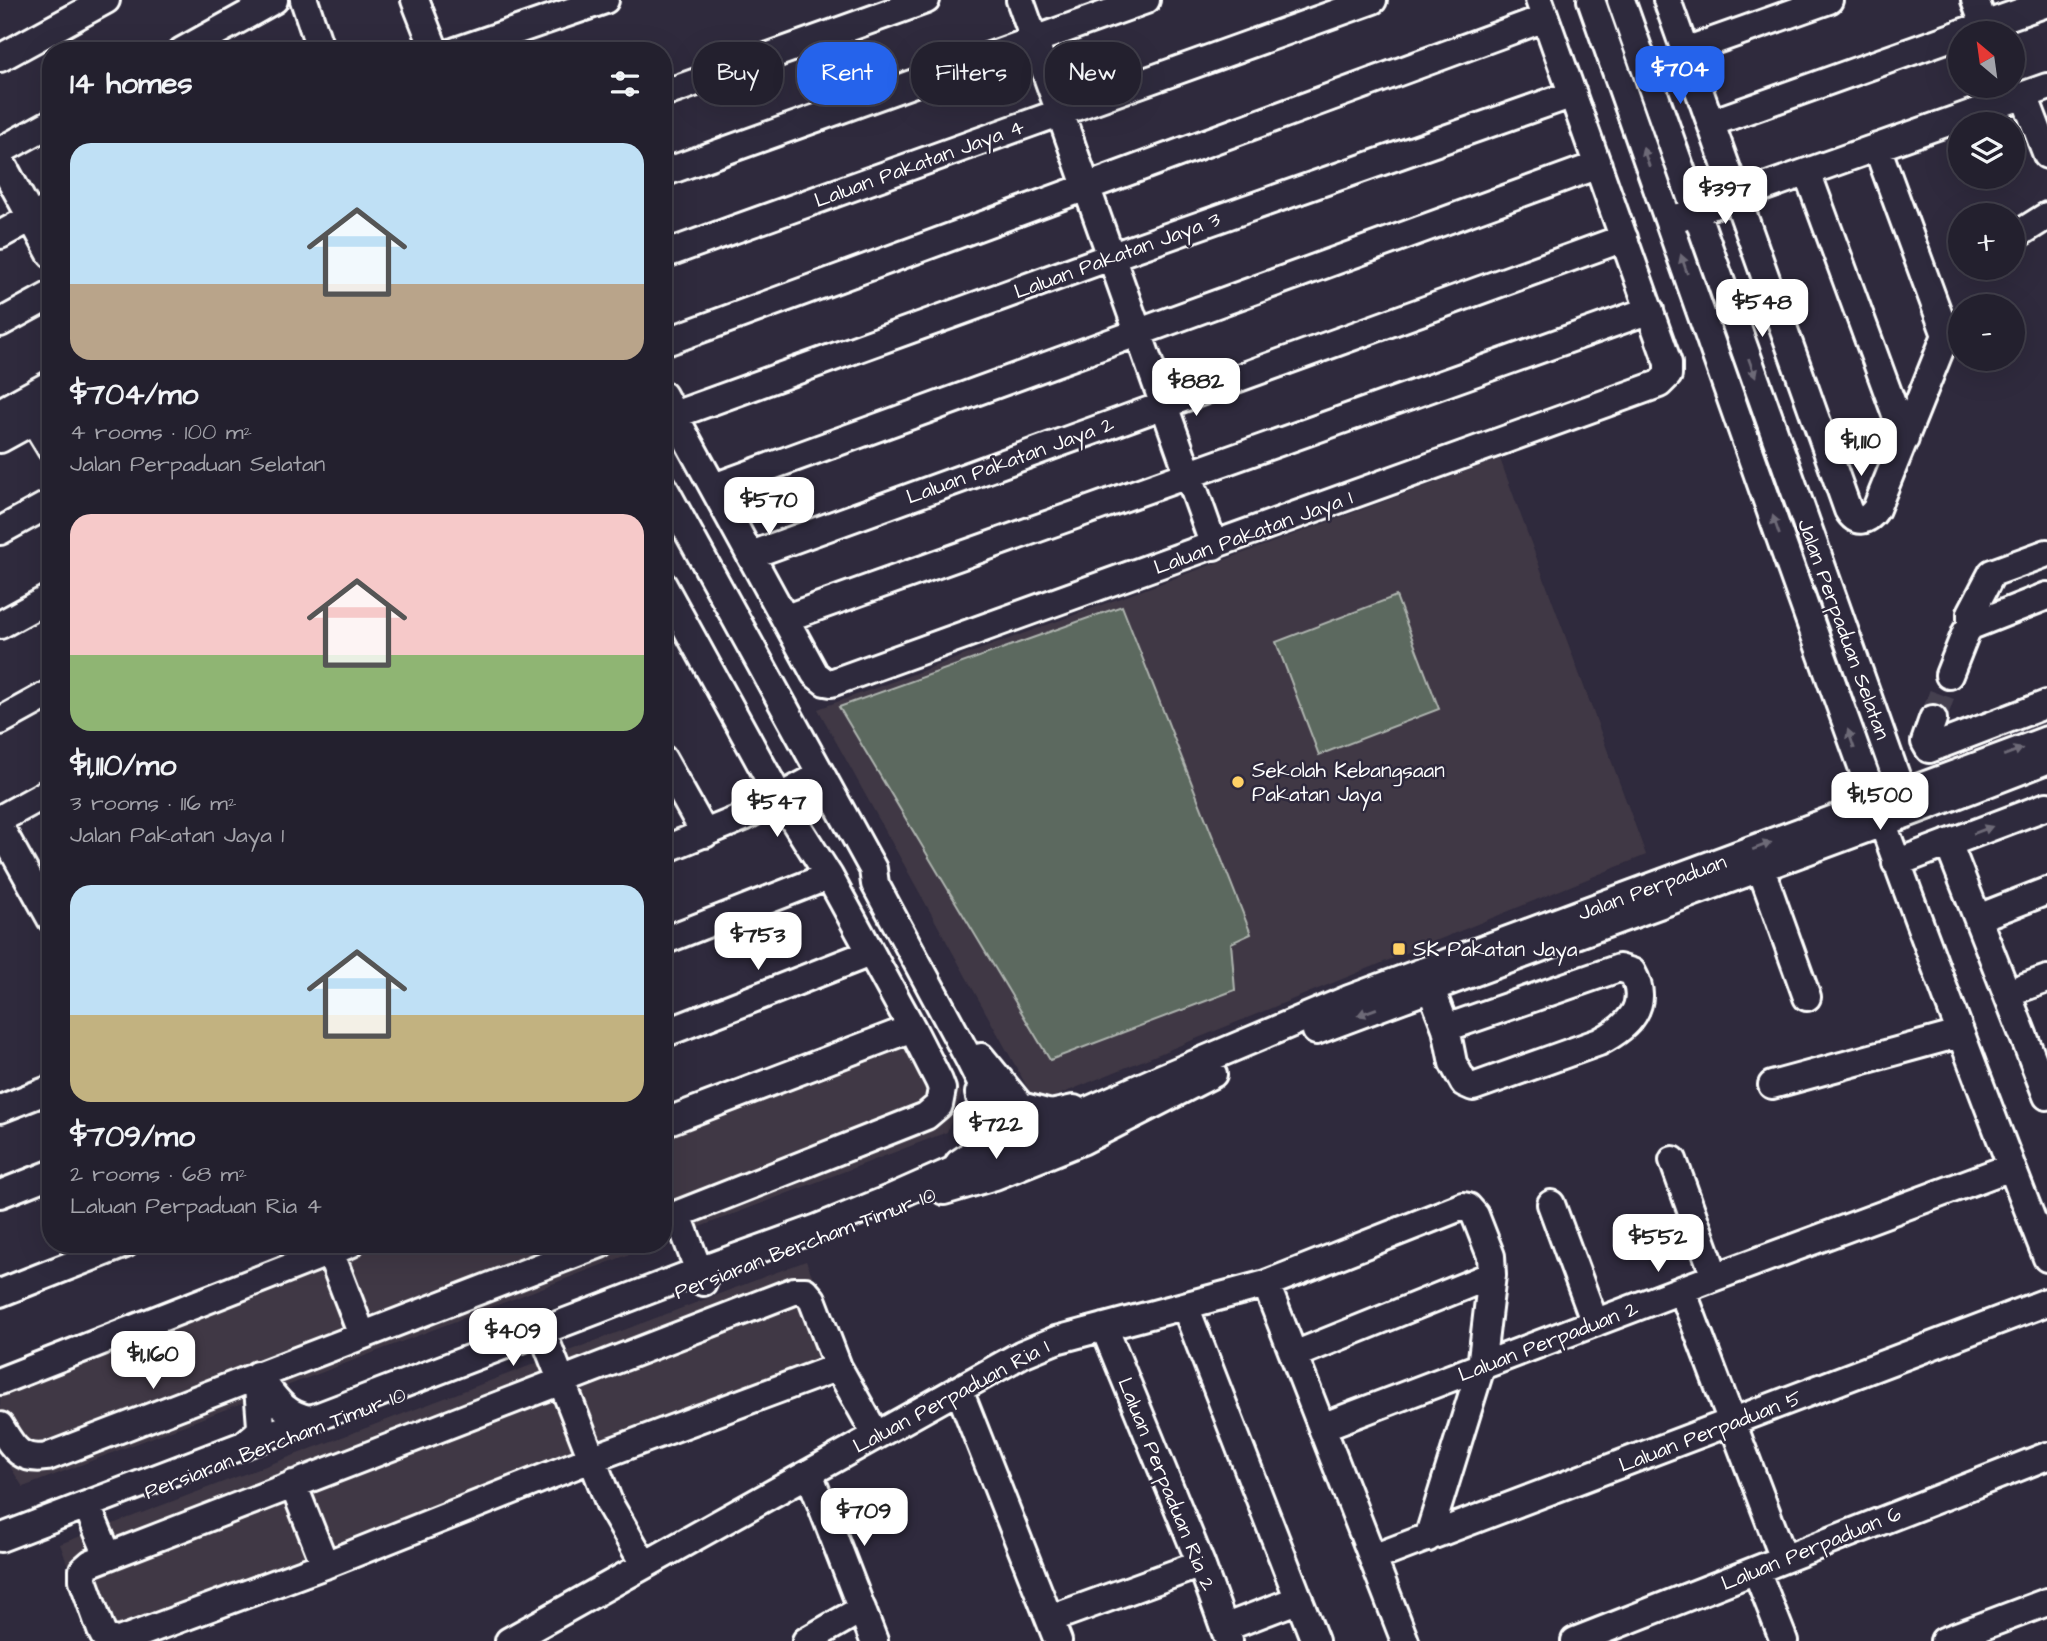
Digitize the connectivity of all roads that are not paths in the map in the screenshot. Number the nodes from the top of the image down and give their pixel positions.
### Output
1 (106, 0) edge
2 (274, 0) edge
3 (304, 0) edge
4 (415, 0) edge
5 (605, 0) edge
6 (926, 0) edge
7 (1020, 0) edge
8 (1146, 0) edge
9 (1373, 0) edge
10 (1591, 0) edge
11 (1621, 0) edge
12 (1667, 0) edge
13 (1829, 0) edge
14 (1975, 0) edge
15 (2047, 3) edge
16 (1542, 9) edge
17 (1974, 21) edge
18 (1999, 21) edge
19 (1034, 40) junction
20 (1948, 40) edge
21 (198, 42) edge
22 (318, 42) edge
23 (431, 42) edge
24 (482, 42) edge
25 (1685, 51) junction
26 (0, 58) edge
27 (672, 91) edge
28 (1573, 94) junction
29 (2006, 98) edge
30 (2024, 98) edge
31 (1059, 113) junction
32 (1711, 123) junction
33 (42, 128) edge
34 (1877, 147) junction
35 (0, 151) edge
36 (2047, 155) edge
37 (0, 160) edge
38 (1598, 164) junction
39 (672, 170) edge
40 (1807, 172) junction
41 (1086, 188) junction
42 (1737, 197) junction
43 (1696, 211) junction
44 (41, 212) edge
45 (2047, 216) edge
46 (1669, 221) junction
47 (2025, 230) edge
48 (0, 235) edge
49 (1624, 238) junction
50 (672, 252) edge
51 (1111, 257) junction
52 (42, 300) edge
53 (1650, 310) junction
54 (0, 323) edge
55 (1137, 331) junction
56 (672, 340) edge
57 (42, 389) edge
58 (1164, 404) junction
59 (672, 407) edge
60 (0, 412) edge
61 (42, 416) edge
62 (672, 417) edge
63 (0, 439) edge
64 (1905, 439) junction
65 (1189, 475) junction
66 (713, 487) junction
67 (672, 502) edge
68 (42, 508) edge
69 (0, 531) edge
70 (1214, 546) junction
71 (2047, 553) edge
72 (751, 555) junction
73 (2047, 596) edge
74 (672, 601) edge
75 (42, 602) edge
76 (786, 618) junction
77 (0, 625) edge
78 (1971, 626) junction
79 (1950, 675) tunnel mouth
80 (42, 698) edge
81 (2047, 704) edge
82 (1933, 719) tunnel mouth
83 (0, 720) edge
84 (2047, 740) edge
85 (2047, 760) edge
86 (672, 775) edge
87 (821, 775) junction
88 (42, 796) edge
89 (779, 797) junction
90 (1906, 804) junction
91 (2047, 806) edge
92 (1878, 814) junction
93 (0, 819) edge
94 (0, 827) edge
95 (705, 834) junction
96 (1948, 843) junction
97 (672, 847) edge
98 (1896, 863) junction
99 (1761, 869) junction
100 (829, 876) junction
101 (2047, 891) edge
102 (42, 895) edge
103 (1606, 905) junction
104 (1652, 909) junction
105 (1978, 918) junction
106 (672, 937) edge
107 (870, 953) junction
108 (2047, 978) edge
109 (1427, 979) junction
110 (2007, 993) junction
111 (1807, 997) dead end
112 (912, 1028) junction
113 (1446, 1028) junction
114 (672, 1030) edge
115 (1959, 1034) junction
116 (974, 1057) junction
117 (1169, 1084) junction
118 (1772, 1085) dead end
119 (42, 1093) edge
120 (2047, 1096) edge
121 (0, 1109) edge
122 (672, 1121) edge
123 (1021, 1145) junction
124 (1672, 1160) dead end
125 (2011, 1167) junction
126 (42, 1178) edge
127 (960, 1185) junction
128 (0, 1194) edge
129 (889, 1199) junction
130 (1550, 1204) dead end
131 (672, 1217) edge
132 (672, 1219) edge
133 (102, 1253) edge
134 (321, 1253) edge
135 (338, 1253) edge
136 (576, 1253) edge
137 (2047, 1258) edge
138 (1492, 1275) junction
139 (701, 1276) junction
140 (1715, 1277) junction
141 (1266, 1284) junction
142 (1682, 1290) junction
143 (0, 1293) edge
144 (2047, 1303) edge
145 (1185, 1306) junction
146 (1595, 1324) junction
147 (1104, 1327) junction
148 (362, 1335) junction
149 (544, 1336) junction
150 (1294, 1355) junction
151 (838, 1367) junction
152 (1481, 1367) junction
153 (257, 1375) junction
154 (0, 1381) edge
155 (562, 1382) junction
156 (959, 1390) junction
157 (310, 1419) junction
158 (1732, 1422) junction
159 (0, 1426) edge
160 (1322, 1427) junction
161 (876, 1435) junction
162 (245, 1444) junction
163 (2047, 1456) edge
164 (592, 1459) junction
165 (809, 1473) junction
166 (293, 1484) junction
167 (90, 1513) junction
168 (1428, 1538) junction
169 (5, 1544) edge
170 (108, 1556) junction
171 (1373, 1558) junction
172 (1784, 1559) junction
173 (644, 1564) junction
174 (1201, 1564) junction
175 (325, 1565) junction
176 (1756, 1570) junction
177 (1299, 1599) junction
178 (2047, 1602) edge
179 (862, 1609) junction
180 (1054, 1630) edge
181 (1629, 1631) edge
182 (1226, 1635) edge
183 (116, 1641) edge
184 (509, 1641) edge
185 (806, 1641) edge
186 (874, 1641) edge
187 (1315, 1641) edge
188 (1405, 1641) edge
189 (1575, 1641) edge
190 (1784, 1641) edge
191 (1944, 1641) edge

1 - 26 street
2 - 21 street
3 - 22 street
4 - 23 street
5 - 24 street
6 - 27 street
7 - 19 street
8 - 19 street
9 - 31 street, Laluan Pakatan Jaya 4
46 -> 10 street, Jalan Perpaduan Selatan
11 - 43 street, Jalan Perpaduan Selatan
12 - 25 street
13 - 25 street
14 - 17 street
15 - 18 street
16 - 28 street
16 - 41 street
19 - 31 street
19 - 39 street
20 - 32 street
25 - 32 street
28 - 38 street
28 - 51 street, Laluan Pakatan Jaya 3
29 - 34 street
30 - 36 street
31 - 41 street
31 - 50 street, Laluan Pakatan Jaya 4
32 - 42 street
33 - 35 street
34 - 40 street
34 - 64 street
37 - 44 street
38 - 49 street
38 - 55 street
40 - 42 street
40 - 64 street
41 - 51 street
41 - 56 street
42 - 43 street
42 - 64 street
43 - 46 street
43 -> 90 street, Jalan Perpaduan Selatan
44 - 48 street
45 - 47 street
92 -> 46 street, Jalan Perpaduan Selatan
49 - 53 street
49 - 58 street, Laluan Pakatan Jaya 2
51 - 55 street
51 - 59 street, Laluan Pakatan Jaya 3
52 - 54 street
53 - 65 street
53 - 70 street, Laluan Pakatan Jaya 1
55 - 58 street
55 - 66 street
57 - 60 street
58 - 65 street
58 - 72 street, Laluan Pakatan Jaya 2
61 - 63 street
62 - 66 street
65 - 70 street
65 - 76 street
66 - 72 street
67 - 87 street
68 - 69 street
70 - 76 street, Laluan Pakatan Jaya 1
71 - 78 street
72 - 76 street
73 - 78 street
74 - 89 street
75 - 77 street
78 - 79 street
80 - 83 street
81 - 82 street
90 -> 84 street, Jalan Perpaduan
85 - 90 street, Jalan Perpaduan
86 - 95 street
87 - 89 street
87 - 116 street
88 - 93 street
89 - 95 street
89 - 100 street
90 - 92 street, Jalan Perpaduan
90 - 98 street
96 -> 91 street
92 - 98 street, Jalan Perpaduan Selatan
92 - 99 street
103 -> 92 street, Jalan Perpaduan
94 - 102 street
95 - 97 street
96 - 98 street
96 - 105 street
98 - 115 street, Jalan Perpaduan Selatan
99 - 104 street
99 - 111 street
100 - 106 street
100 - 107 street
101 - 105 street
103 - 104 street
103 - 109 street, Jalan Perpaduan
104 - 109 street
105 - 110 street
107 - 112 street
107 - 114 street
108 - 110 street
109 - 113 street
109 - 117 street, Jalan Perpaduan
110 - 120 street
112 - 122 street
112 - 131 street
113 - 113 street
115 - 118 street
115 - 125 street, Jalan Perpaduan Selatan
116 - 117 street
116 - 123 street
116 - 129 street
117 - 123 street, Jalan Perpaduan
117 - 127 street, Persiaran Bercham Timur 10
119 - 121 street
123 - 127 street
123 - 129 street, Persiaran Bercham Timur 10
124 - 140 street
125 - 137 street, Jalan Perpaduan Selatan
125 - 140 street, Laluan Perpaduan 2
126 - 128 street
127 - 139 street, Persiaran Bercham Timur 10
129 - 139 street, Persiaran Bercham Timur 10
130 - 146 street
132 - 139 street
133 - 143 street
134 - 154 street
135 - 148 street
136 - 148 street
138 - 141 street, Laluan Perpaduan Ria 1
138 - 150 street
138 - 152 street
139 - 149 street, Persiaran Bercham Timur 10
140 - 142 street, Laluan Perpaduan 2
141 - 145 street, Laluan Perpaduan Ria 1
141 - 150 street
142 - 146 street, Laluan Perpaduan 2
142 - 158 street
144 - 158 street, Laluan Perpaduan 5
145 - 147 street, Laluan Perpaduan Ria 1
145 - 177 street
146 - 152 street, Laluan Perpaduan 2
147 - 156 street, Laluan Perpaduan Ria 1
147 - 174 street, Laluan Perpaduan Ria 2
148 - 153 street
149 - 155 street
149 - 157 street, Persiaran Bercham Timur 10
149 - 167 street, Persiaran Bercham Timur 10
150 - 160 street
151 - 155 street
151 - 161 street
151 - 164 street
152 - 160 street, Laluan Perpaduan 2
152 - 168 street
153 - 157 street
153 - 159 street
153 - 162 street
155 - 164 street
155 - 166 street
156 - 161 street, Laluan Perpaduan Ria 1
156 - 180 street
157 - 162 street, Persiaran Bercham Timur 10
158 - 168 street, Laluan Perpaduan 5
158 - 172 street
160 - 171 street
161 - 165 street, Laluan Perpaduan Ria 1
162 - 169 street, Persiaran Bercham Timur 10
163 - 172 street, Laluan Perpaduan 6
164 - 173 street
164 - 175 street
165 - 173 street, Laluan Perpaduan Ria 1
165 - 179 street
166 - 170 street
166 - 175 street
167 - 169 street, Persiaran Bercham Timur 10
167 - 170 street
168 - 171 street, Laluan Perpaduan 5
170 - 183 street
171 - 188 street
172 - 176 street, Laluan Perpaduan 6
173 - 184 street, Laluan Perpaduan Ria 1
174 - 180 street
174 - 182 street, Laluan Perpaduan Ria 2
175 - 183 street
176 - 181 street, Laluan Perpaduan 6
176 - 190 street
177 - 182 street
177 - 187 street
178 - 191 street
179 - 185 street
179 - 186 street
181 - 189 street, Laluan Perpaduan 6

